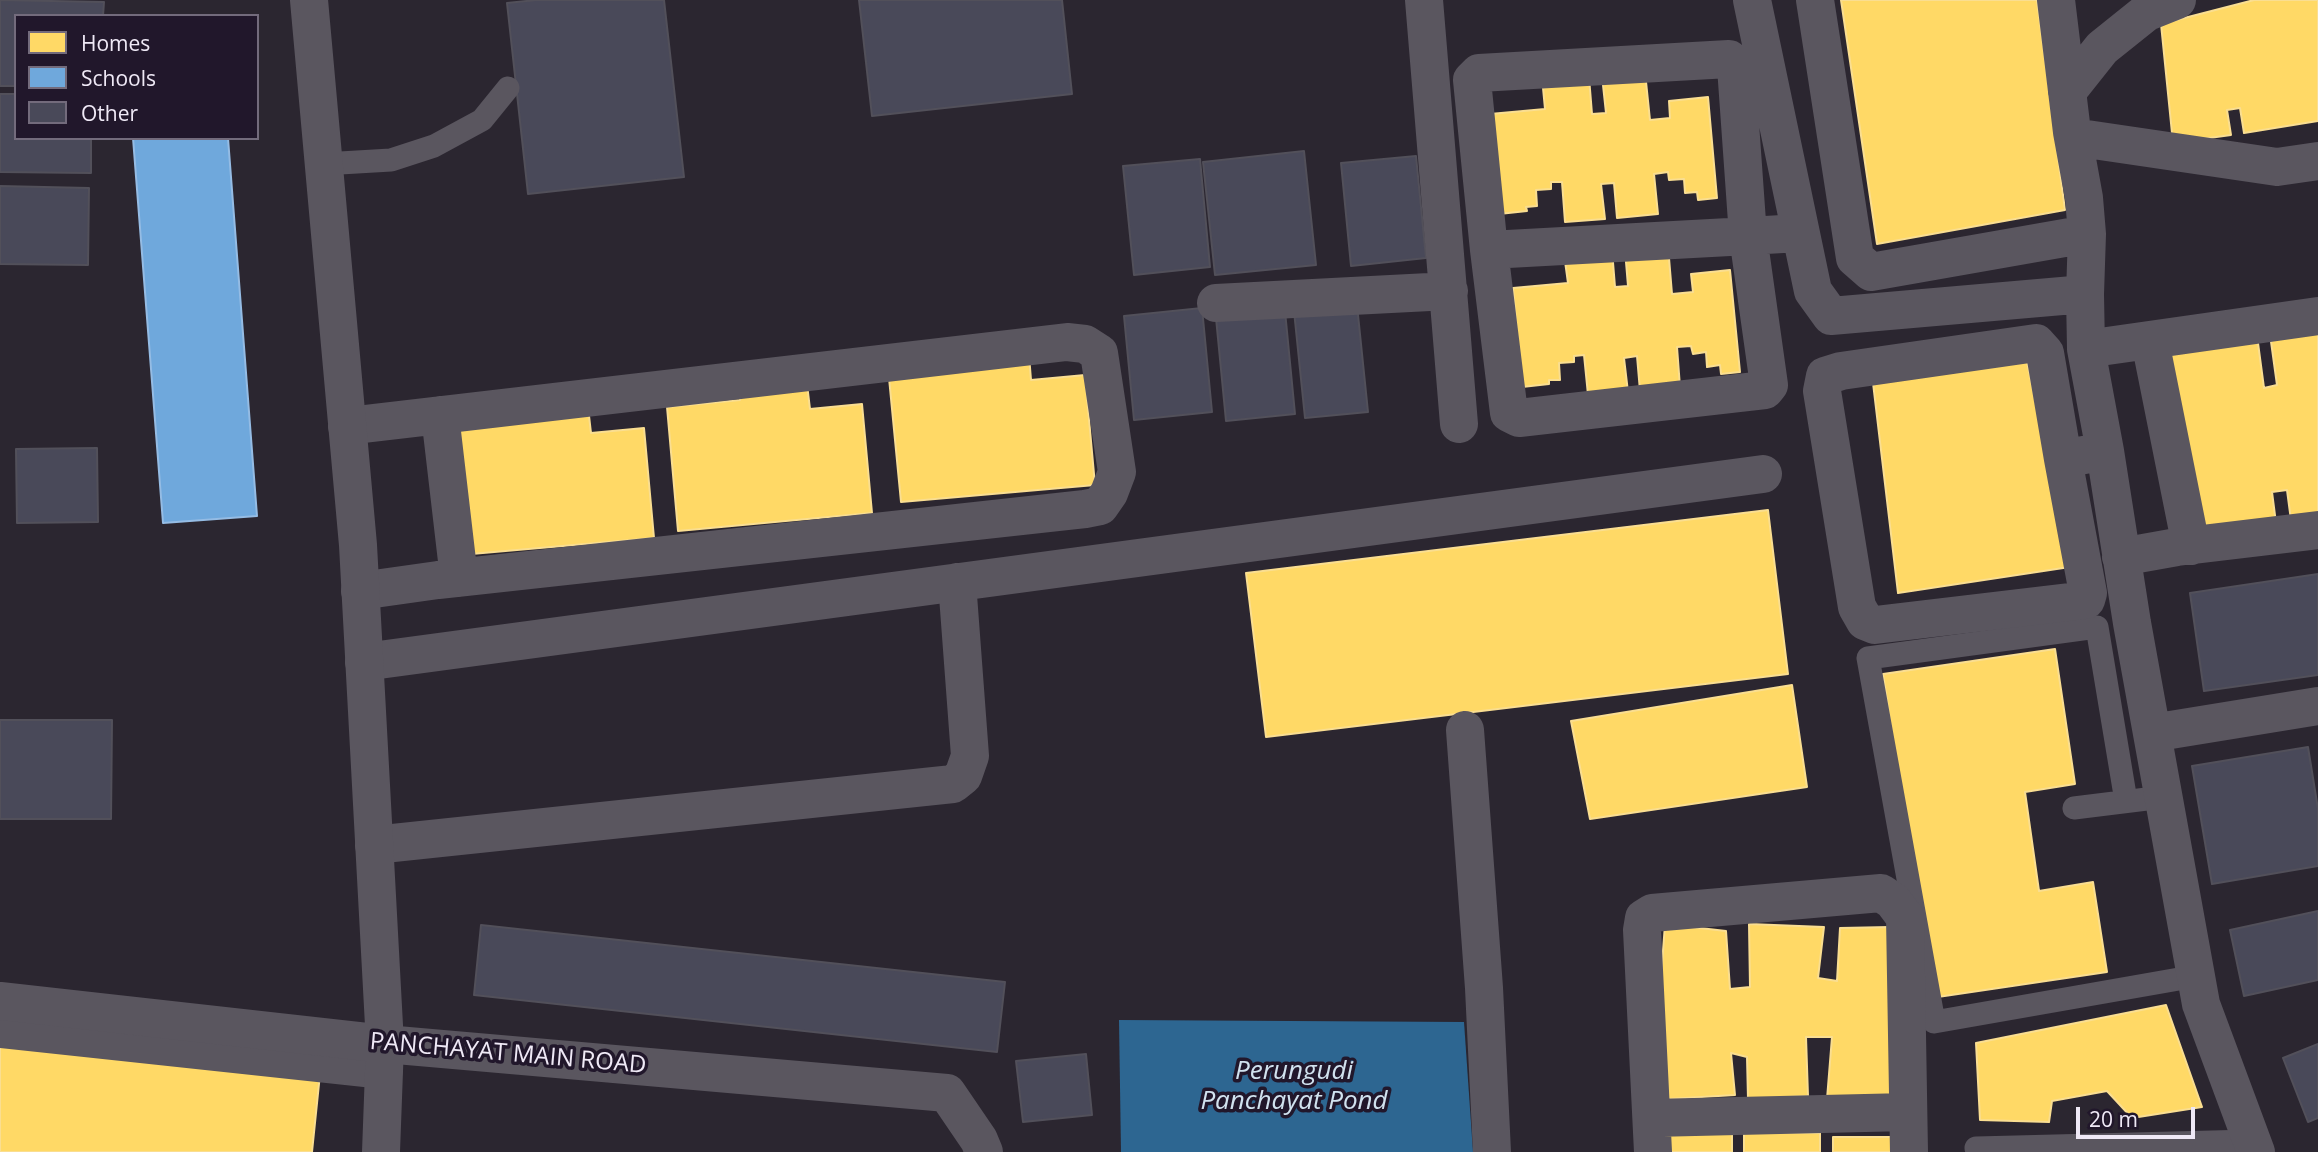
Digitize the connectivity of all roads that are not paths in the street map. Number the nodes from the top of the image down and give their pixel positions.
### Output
1 (309, 0) edge
2 (1424, 0) edge
3 (1752, 0) edge
4 (1815, 0) edge
5 (2056, 0) edge
6 (2178, 0) edge
7 (508, 88) dead end
8 (2067, 92) junction
9 (2073, 137) junction
10 (2318, 161) edge
11 (323, 164) junction
12 (1800, 233) junction
13 (2087, 234) junction
14 (1748, 236) junction
15 (1489, 250) junction
16 (1449, 291) junction
17 (2085, 294) junction
18 (1216, 303) dead end
19 (2318, 316) edge
20 (2150, 341) junction
21 (2088, 355) junction
22 (440, 415) junction
23 (1459, 424) dead end
24 (347, 426) junction
25 (2105, 451) junction
26 (2063, 459) junction
27 (1763, 474) dead end
28 (2318, 530) edge
29 (2191, 545) junction
30 (2121, 557) junction
31 (459, 578) junction
32 (957, 582) junction
33 (360, 591) junction
34 (364, 662) junction
35 (2318, 706) edge
36 (1465, 730) dead end
37 (2152, 733) junction
38 (2163, 797) junction
39 (2126, 802) junction
40 (2074, 808) dead end
41 (374, 845) junction
42 (2196, 976) junction
43 (0, 1001) edge
44 (0, 1029) edge
45 (385, 1057) junction
46 (1908, 1112) junction
47 (1652, 1135) edge
48 (2254, 1146) edge
49 (1976, 1148) dead end
50 (2123, 1148) edge
51 (382, 1152) edge
52 (984, 1152) edge
53 (1492, 1152) edge
54 (1909, 1152) edge

1 - 11 street
2 - 16 street
3 - 12 street
4 - 13 street
5 - 8 street
6 - 8 street
7 - 11 lane
8 - 9 street
9 - 10 street
9 - 13 street
11 - 24 street
12 - 14 street
12 - 17 street
13 - 17 street
14 - 15 street
14 - 15 street
14 - 15 street
16 - 18 street
16 - 23 street
17 - 21 street
19 - 20 street
20 - 21 street
20 - 29 street
21 - 25 street
22 - 24 street
22 - 31 street
22 - 31 street
24 - 33 street
25 - 26 street
25 - 30 street
26 - 26 street
27 - 32 street
28 - 29 street
29 - 30 street
30 - 37 street
31 - 33 street
32 - 34 street
32 - 41 street
33 - 34 street
34 - 41 street
35 - 37 street
36 - 53 street
37 - 38 street
38 - 39 lane
38 - 42 street
39 - 40 lane
39 - 42 lane
41 - 45 street
42 - 48 street
43 - 45 street, PANCHAYAT MAIN ROAD
44 - 45 street
45 - 51 street
45 - 52 street, PANCHAYAT MAIN ROAD
46 - 47 street
46 - 47 street
46 - 54 street
48 - 50 lane
49 - 50 lane

